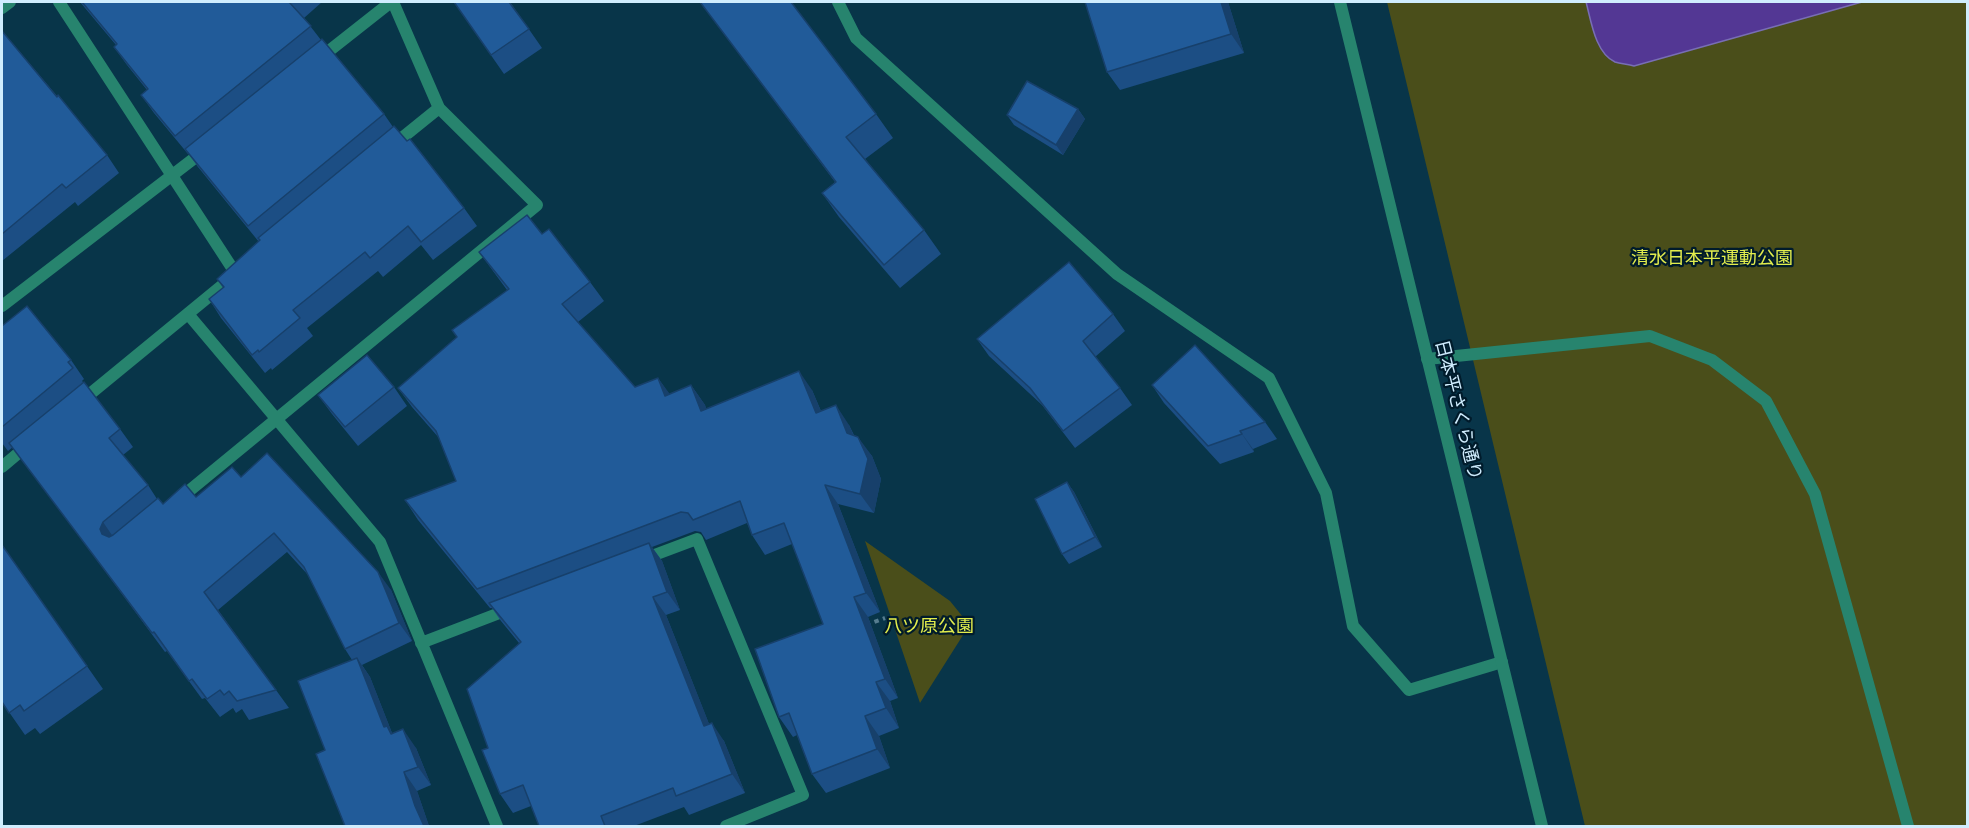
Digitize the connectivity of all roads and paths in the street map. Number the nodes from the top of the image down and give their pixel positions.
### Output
1 (10, 2) edge
2 (59, 2) edge
3 (392, 2) edge
4 (838, 2) edge
5 (1340, 2) edge
6 (2, 9) edge
7 (309, 67) edge
8 (439, 108) junction
9 (217, 140) edge
10 (383, 153) edge
11 (172, 177) junction
12 (2, 306) edge
13 (188, 314) junction
14 (1427, 359) junction
15 (72, 408) edge
16 (276, 419) junction
17 (37, 438) edge
18 (2, 467) edge
19 (166, 509) edge
20 (631, 564) edge
21 (520, 606) edge
22 (885, 618) dead end
23 (862, 627) edge
24 (422, 643) junction
25 (1502, 662) junction
26 (497, 826) edge
27 (726, 826) edge
28 (1542, 826) edge
29 (1908, 826) edge

1 - 6 street
2 - 11 street
3 - 7 street
3 - 8 street
4 - 25 street
5 - 14 street, 日本平さくら通り
8 - 10 street
8 - 16 street
9 - 11 street
11 - 12 street
11 - 13 street
13 - 15 street
13 - 16 street
14 - 25 street, 日本平さくら通り
14 - 29 street
16 - 19 street
16 - 24 street
17 - 18 street
20 - 27 street
21 - 24 street
22 - 23 path
24 - 26 street
25 - 28 street, 日本平さくら通り

